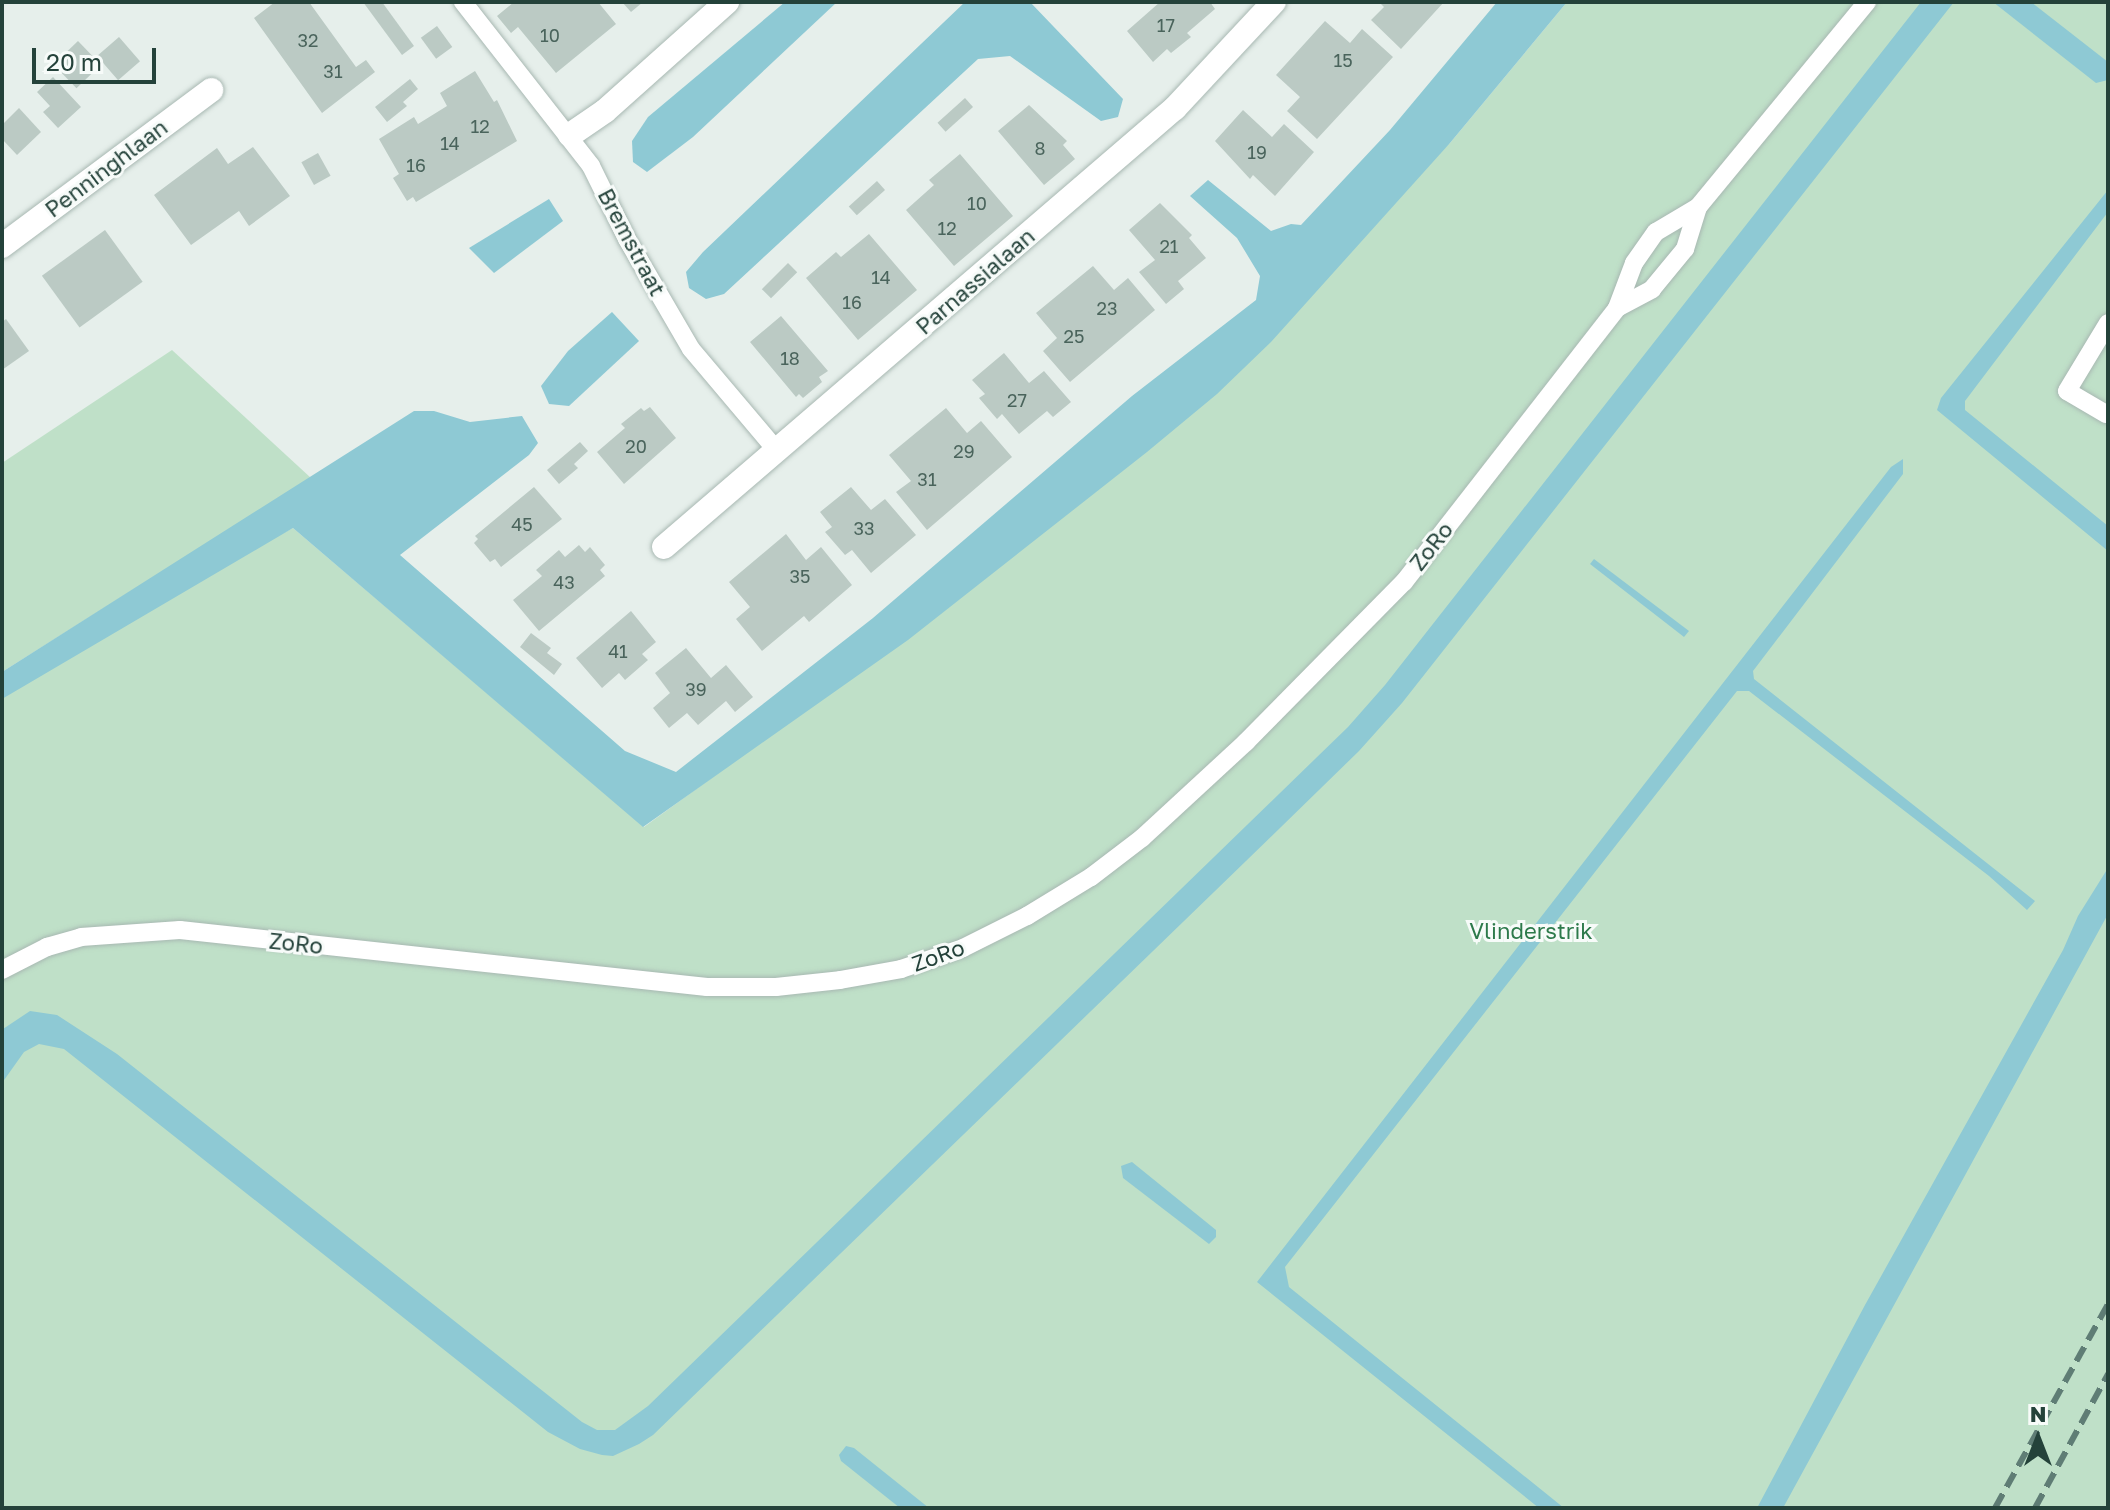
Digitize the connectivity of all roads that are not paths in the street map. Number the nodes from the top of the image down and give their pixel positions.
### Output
1 (463, 2) edge
2 (727, 2) edge
3 (1274, 2) edge
4 (1867, 2) edge
5 (211, 90) dead end
6 (570, 135) junction
7 (1698, 207) junction
8 (2, 246) edge
9 (1617, 308) junction
10 (2108, 323) edge
11 (2106, 414) edge
12 (778, 452) junction
13 (664, 547) dead end
14 (2, 970) edge

1 - 6 lane, Bremstraat
2 - 6 street
3 - 12 street, Parnassialaan
4 - 7 lane, ZoRo
5 - 8 street, Penninghlaan
6 - 12 lane, Bremstraat
7 - 9 lane, ZoRo
7 - 9 lane, ZoRo
9 - 14 lane, ZoRo
10 - 11 lane
12 - 13 street, Parnassialaan

